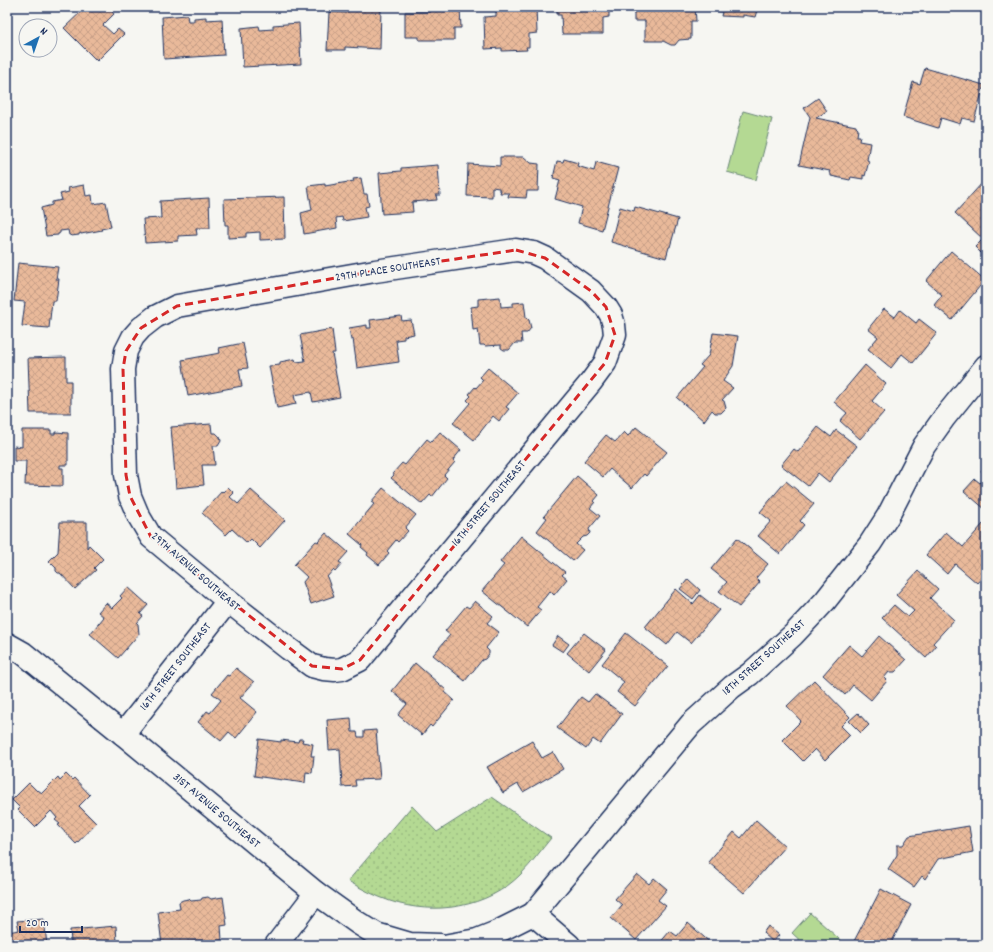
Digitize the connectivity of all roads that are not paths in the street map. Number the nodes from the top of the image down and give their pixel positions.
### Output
1 (614, 325) joint
2 (141, 328) joint
3 (986, 366) edge
4 (228, 601) junction
5 (7, 644) edge
6 (342, 669) joint
7 (123, 734) junction
8 (316, 893) junction
9 (533, 914) junction
10 (276, 945) edge
11 (440, 945) edge
12 (449, 945) edge
13 (569, 945) edge

1 - 2 street, 29TH PLACE SOUTHEAST
1 - 6 street, 16TH STREET SOUTHEAST
2 - 4 street, 29TH AVENUE SOUTHEAST
3 - 9 street, 18TH STREET SOUTHEAST
4 - 6 street, 29TH AVENUE SOUTHEAST
4 - 7 street, 16TH STREET SOUTHEAST
5 - 7 street, 31ST AVENUE SOUTHEAST
7 - 8 street, 31ST AVENUE SOUTHEAST
8 - 10 street
8 - 11 street, 31ST AVENUE SOUTHEAST
9 - 12 street
9 - 13 street

